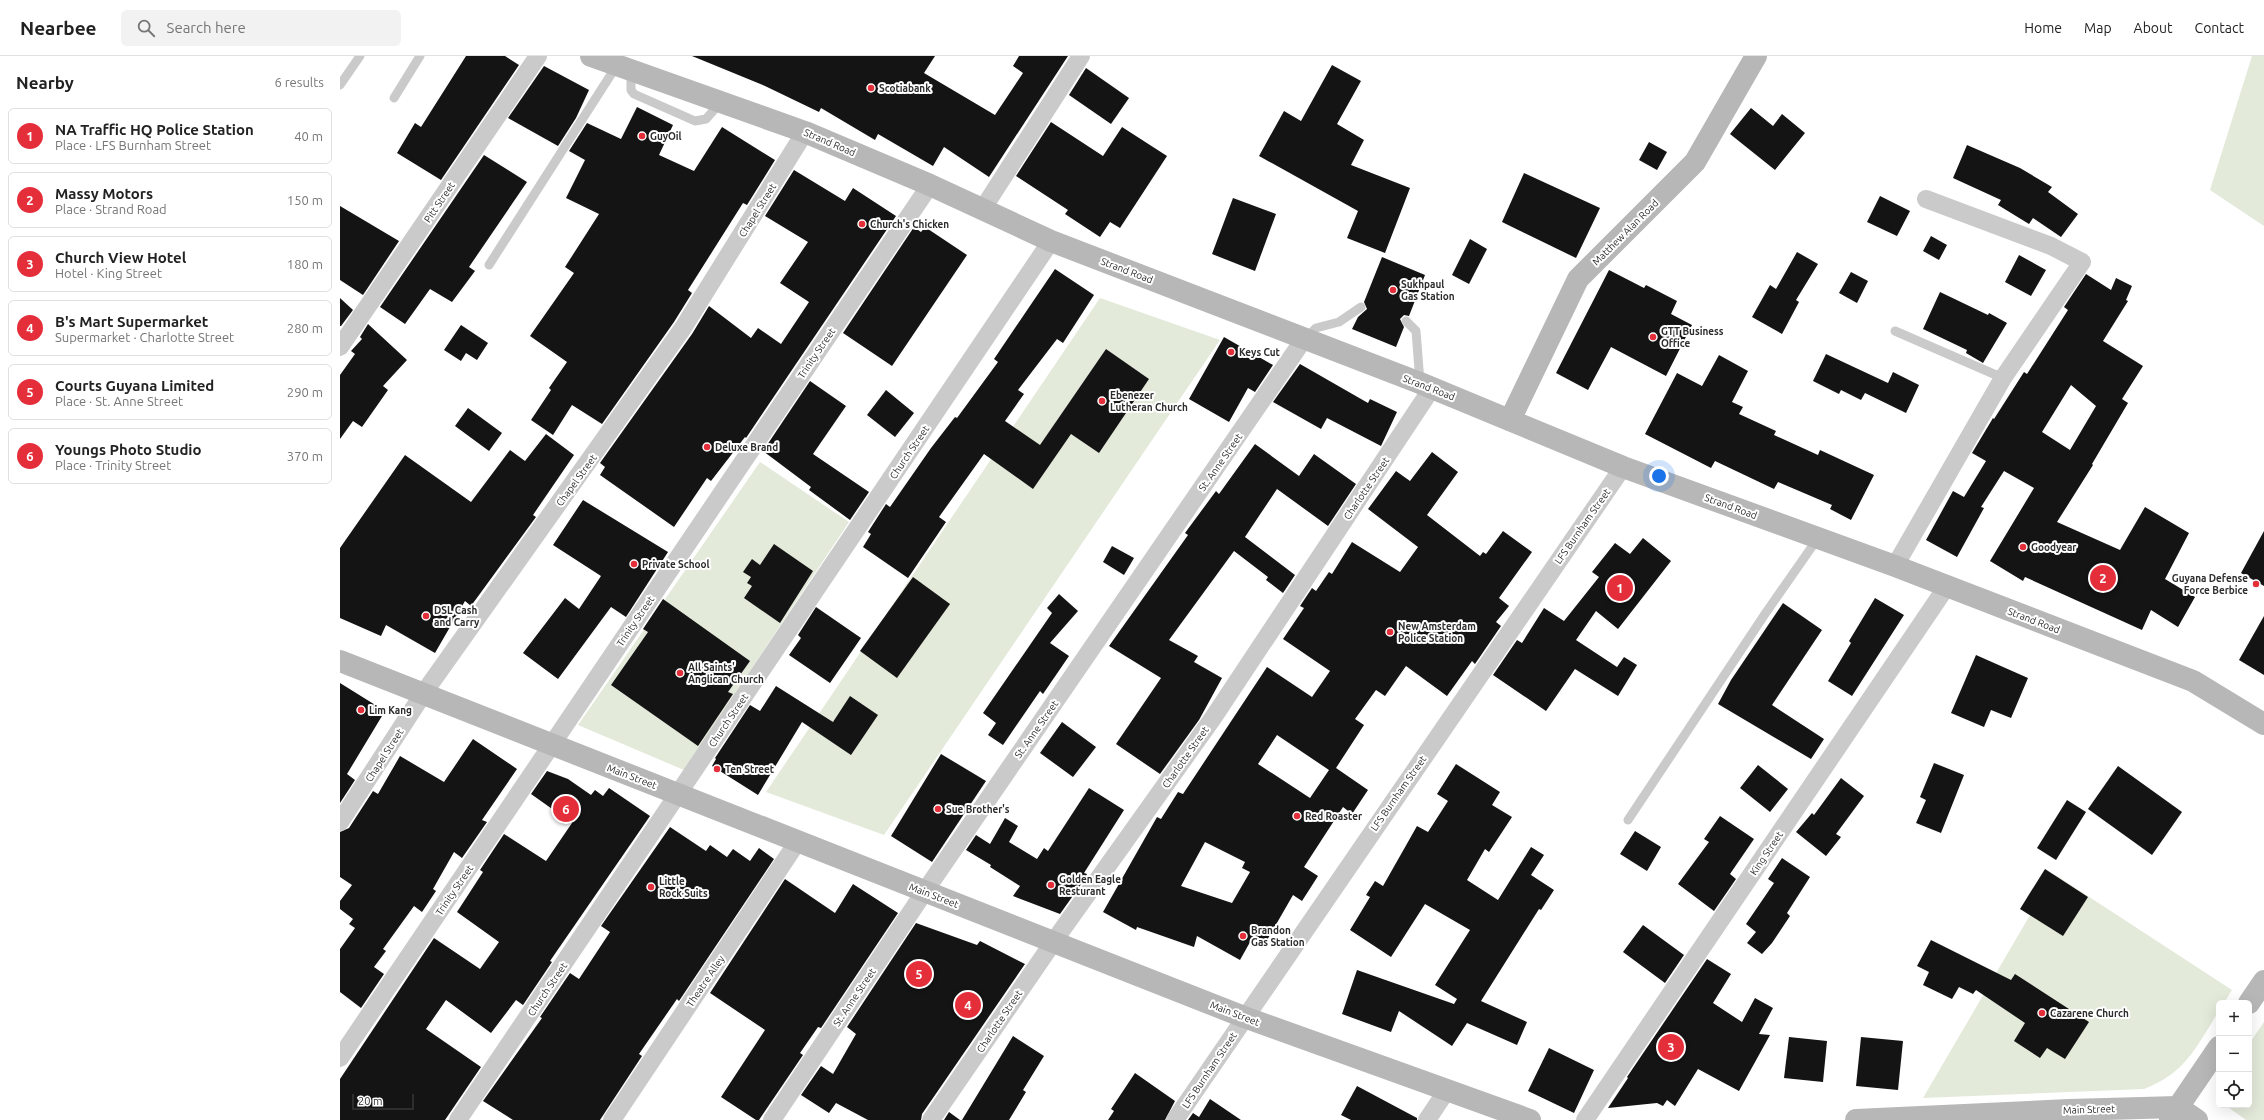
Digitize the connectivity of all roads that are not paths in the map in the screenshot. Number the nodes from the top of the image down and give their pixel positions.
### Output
1 (360, 56) edge
2 (420, 56) edge
3 (538, 56) edge
4 (591, 56) edge
5 (1081, 56) edge
6 (1756, 56) edge
7 (620, 64) edge
8 (340, 85) edge
9 (394, 98) dead end
10 (805, 132) junction
11 (930, 185) junction
12 (1926, 199) dead end
13 (982, 210) junction
14 (1051, 241) junction
15 (489, 265) dead end
16 (1361, 308) dead end
17 (1406, 321) dead end
18 (1895, 331) dead end
19 (1304, 339) junction
20 (340, 347) edge
21 (2003, 378) junction
22 (1426, 386) junction
23 (1510, 420) junction
24 (1623, 467) junction
25 (1818, 538) junction
26 (1895, 566) junction
27 (1947, 586) junction
28 (340, 661) edge
29 (423, 694) junction
30 (2264, 724) edge
31 (552, 745) junction
32 (678, 794) junction
33 (1628, 820) dead end
34 (340, 822) edge
35 (798, 842) junction
36 (924, 891) junction
37 (1054, 941) junction
38 (2264, 981) edge
39 (2251, 1000) edge
40 (1244, 1017) junction
41 (2216, 1051) edge
42 (340, 1058) edge
43 (1447, 1090) junction
44 (2174, 1114) edge
45 (1518, 1118) edge
46 (458, 1120) edge
47 (612, 1120) edge
48 (772, 1120) edge
49 (931, 1120) edge
50 (1175, 1120) edge
51 (1427, 1120) edge
52 (1585, 1120) edge
53 (1856, 1120) edge
54 (2197, 1120) edge

1 - 8 lane
2 - 9 lane
3 - 20 street, Pitt Street
4 - 7 street, Strand Road
5 - 13 street
6 - 23 street, Matthew Alan Road
7 - 10 street, Strand Road
7 - 15 lane
10 - 11 street, Strand Road
10 - 29 street, Chapel Street
11 - 13 street, Strand Road
11 - 31 street, Trinity Street
12 - 21 street
13 - 14 street, Strand Road
14 - 19 street, Strand Road
14 - 32 street, Church Street
16 - 19 lane
17 - 22 lane
18 - 21 lane
19 - 22 street, Strand Road
19 - 36 street, St. Anne Street
21 - 26 street
22 - 23 street, Strand Road
22 - 37 street, Charlotte Street
23 - 24 street, Strand Road
24 - 25 street, Strand Road
24 - 40 street, LFS Burnham Street
25 - 26 street, Strand Road
25 - 33 lane
26 - 27 street, Strand Road
27 - 30 street, Strand Road
27 - 52 street, King Street
28 - 29 street, Main Street
29 - 31 street, Main Street
29 - 34 street, Chapel Street
31 - 32 street, Main Street
31 - 42 street, Trinity Street
32 - 35 street, Main Street
32 - 46 street, Church Street
35 - 36 street, Main Street
35 - 47 street, Theatre Alley
36 - 37 street, Main Street
36 - 48 street, St. Anne Street
37 - 40 street, Main Street
37 - 49 street, Charlotte Street
38 - 39 street
40 - 43 street, Main Street
40 - 50 street, LFS Burnham Street
41 - 44 street
43 - 45 street, Main Street
43 - 51 street
44 - 53 street, Main Street
44 - 54 street

